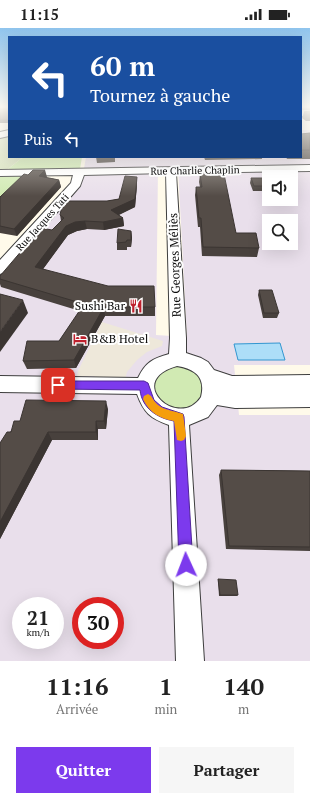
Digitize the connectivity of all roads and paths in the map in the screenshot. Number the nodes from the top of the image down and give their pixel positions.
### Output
1 (310, 168) edge
2 (172, 171) junction
3 (79, 172) junction
4 (0, 173) edge
5 (0, 269) edge
6 (177, 359) junction
7 (209, 376) junction
8 (310, 383) edge
9 (0, 384) edge
10 (144, 386) junction
11 (212, 396) junction
12 (310, 399) edge
13 (179, 417) junction
14 (190, 661) edge

1 - 2 street, Rue Charlie Chaplin
2 - 3 street, Rue Charlie Chaplin
2 - 6 street, Rue Georges Méliès
3 - 4 street, Rue Charlie Chaplin
3 - 5 street, Rue Jacques Tati
6 - 7 street
6 - 10 street
7 - 8 street
7 - 11 street
9 - 10 street
10 - 13 street
11 - 12 street
11 - 13 street
13 - 14 street

